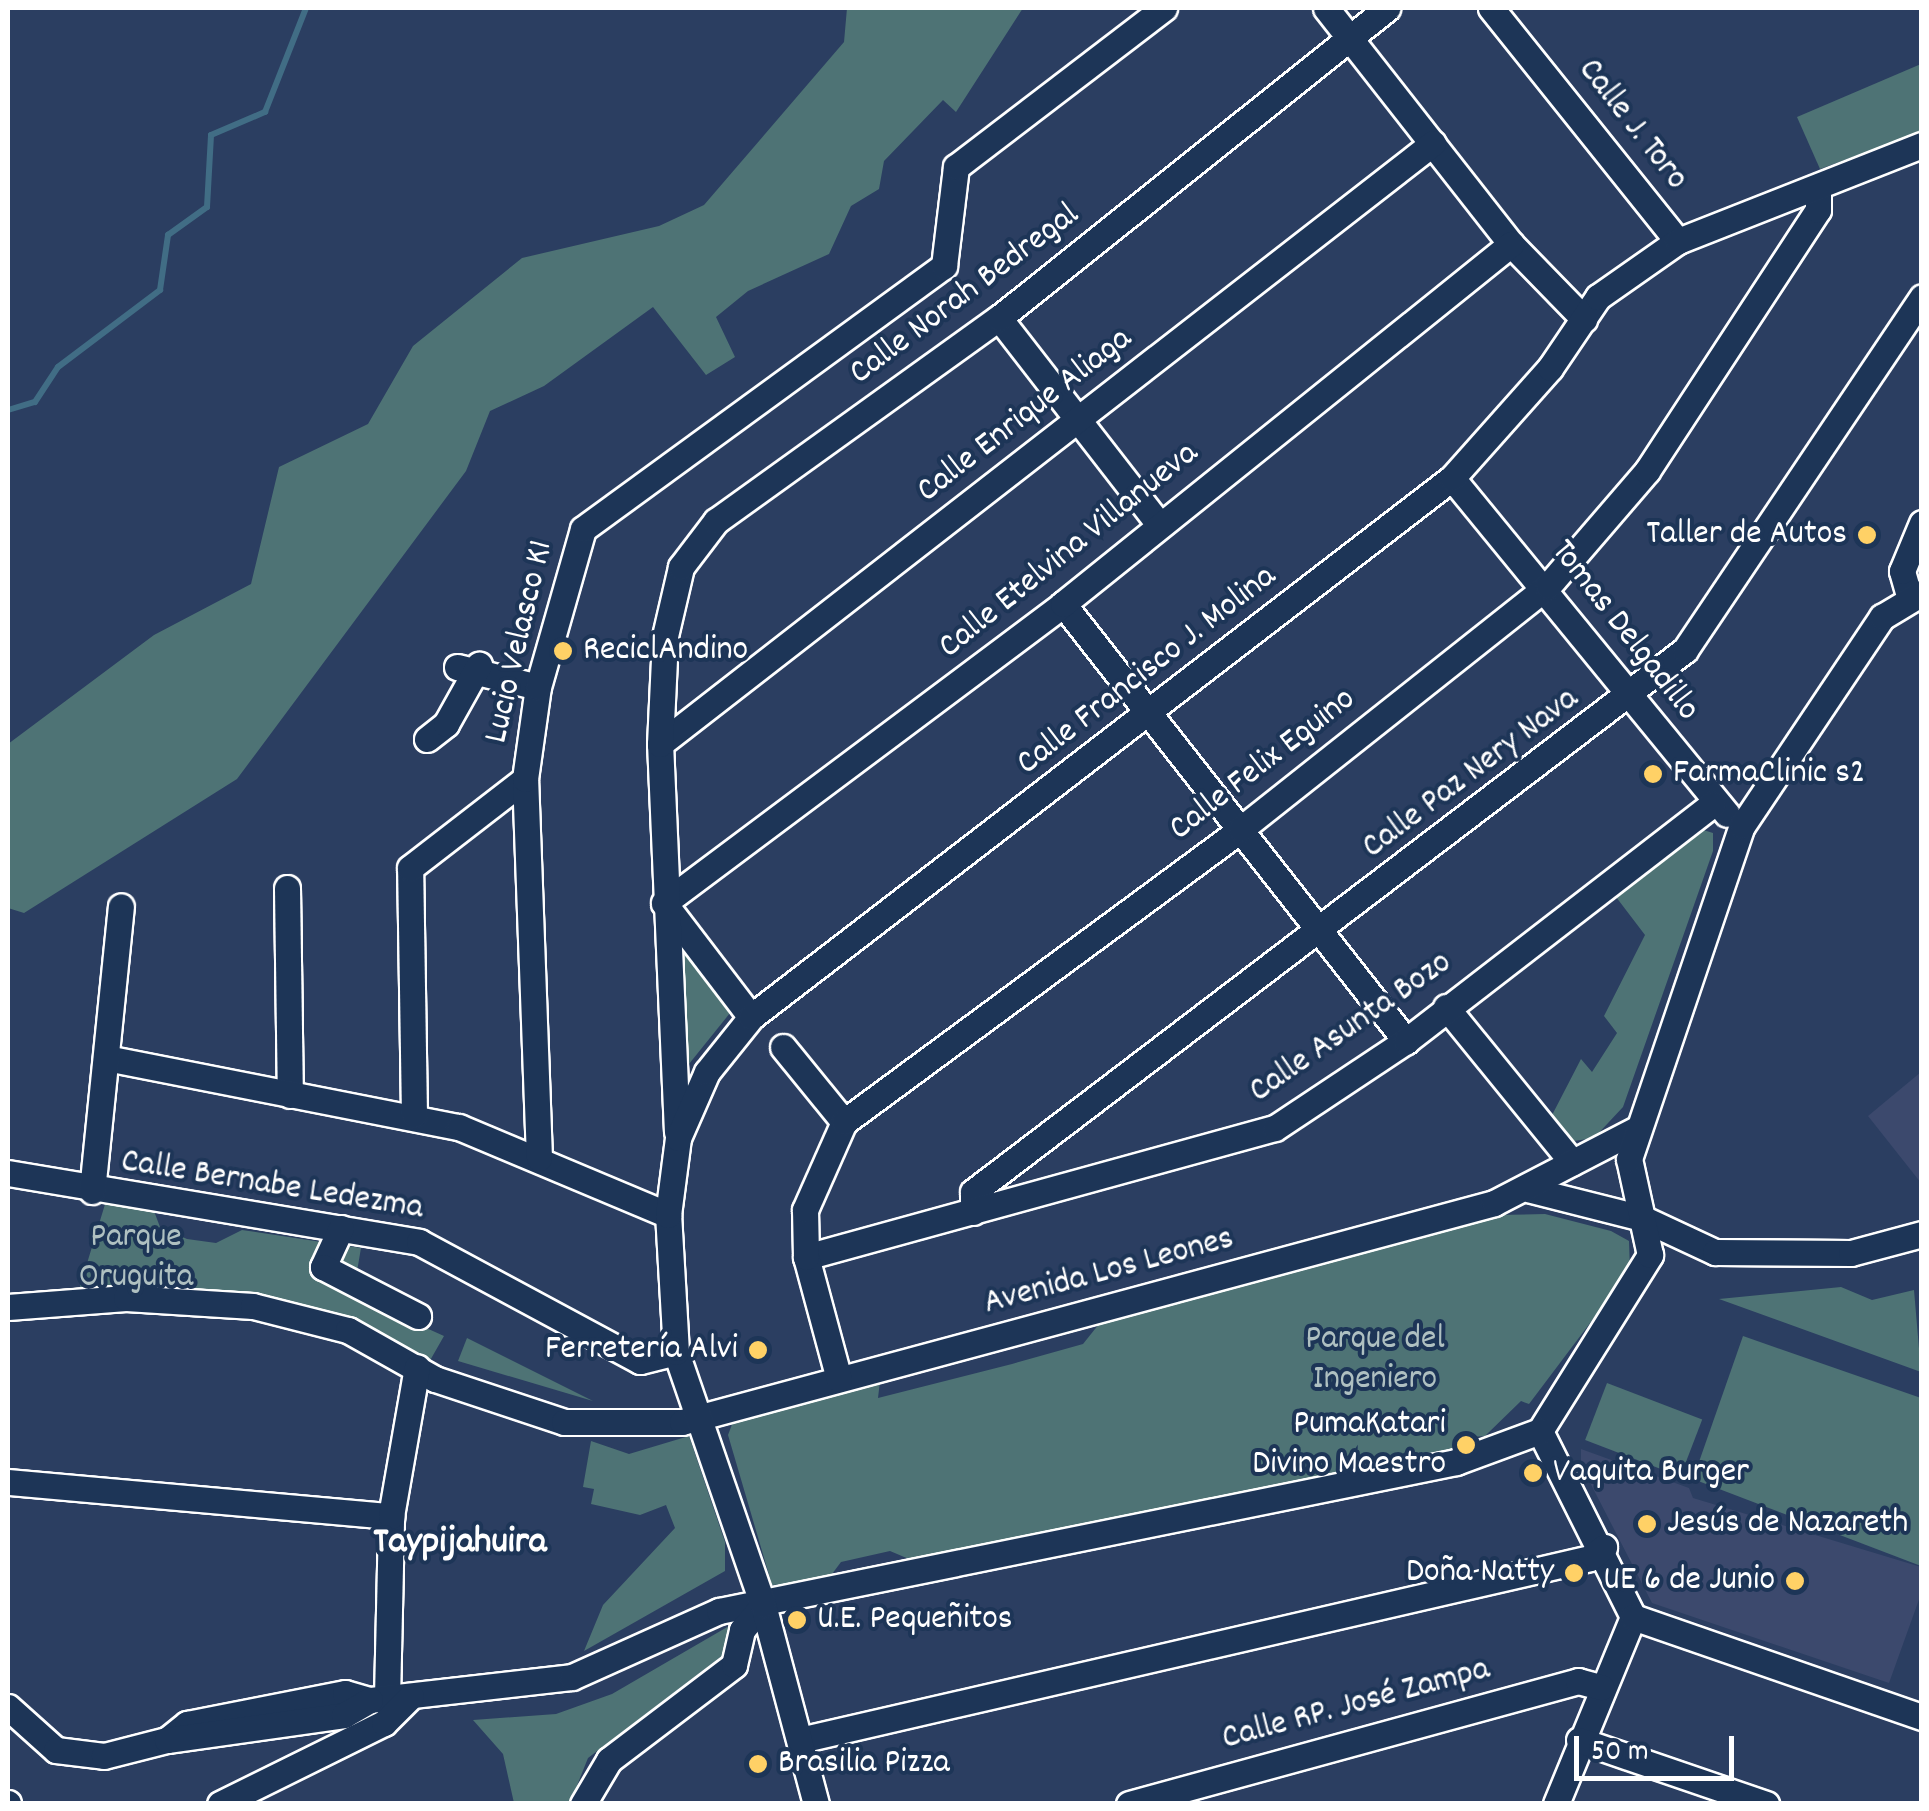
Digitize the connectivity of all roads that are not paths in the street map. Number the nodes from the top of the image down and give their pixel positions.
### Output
1 (1164, 8) edge
2 (1326, 8) edge
3 (1387, 8) edge
4 (1490, 8) edge
5 (1352, 39) junction
6 (1432, 142) junction
7 (1922, 145) edge
8 (1818, 189) junction
9 (1678, 242) junction
10 (1511, 244) junction
11 (1922, 297) edge
12 (999, 318) junction
13 (1584, 319) junction
14 (1078, 420) junction
15 (1452, 478) junction
16 (1158, 523) junction
17 (1922, 523) edge
18 (1548, 586) junction
19 (1916, 596) edge
20 (1063, 604) junction
21 (538, 687) junction
22 (1632, 697) junction
23 (1151, 714) junction
24 (426, 739) dead end
25 (660, 744) junction
26 (525, 779) junction
27 (1714, 804) junction
28 (1742, 826) junction
29 (1240, 829) junction
30 (287, 888) dead end
31 (664, 903) junction
32 (121, 906) dead end
33 (1322, 930) junction
34 (1446, 1007) junction
35 (750, 1018) junction
36 (1406, 1041) junction
37 (783, 1047) dead end
38 (111, 1059) junction
39 (290, 1095) junction
40 (414, 1115) junction
41 (844, 1122) junction
42 (1635, 1130) junction
43 (678, 1138) junction
44 (539, 1158) junction
45 (1572, 1162) junction
46 (8, 1173) edge
47 (1531, 1190) junction
48 (92, 1191) junction
49 (973, 1212) junction
50 (668, 1215) junction
51 (1642, 1218) junction
52 (340, 1228) junction
53 (1922, 1234) edge
54 (806, 1257) junction
55 (8, 1308) edge
56 (418, 1316) dead end
57 (676, 1352) junction
58 (417, 1368) junction
59 (838, 1379) junction
60 (704, 1415) junction
61 (1540, 1431) junction
62 (8, 1482) edge
63 (390, 1516) junction
64 (1604, 1547) junction
65 (762, 1605) junction
66 (1633, 1617) junction
67 (1601, 1687) junction
68 (389, 1698) junction
69 (10, 1717) edge
70 (1922, 1717) edge
71 (800, 1740) junction
72 (1580, 1740) junction
73 (220, 1804) edge
74 (583, 1804) edge
75 (816, 1804) edge
76 (1129, 1804) edge
77 (1556, 1804) edge
78 (1766, 1804) edge

1 - 21 street, Lucio Velasco K1
2 - 5 street
3 - 5 street
4 - 9 street, Calle J. Toro
5 - 6 street
5 - 12 street, Calle Norah Bedregal
6 - 10 street
6 - 14 street, Calle Enrique Aliaga
7 - 8 street, Calle Francisco J. Molina
8 - 9 street, Calle Francisco J. Molina
8 - 18 street, Calle Felix Eguino
9 - 13 street, Calle Francisco J. Molina
10 - 13 street
10 - 16 street, Calle Etelvina Villanueva
11 - 22 street, Calle Paz Nery Nava
12 - 14 street
12 - 25 street, Calle Norah Bedregal
13 - 15 street, Calle Francisco J. Molina
14 - 16 street
14 - 25 street, Calle Enrique Aliaga
15 - 18 street, Tomas Delgadillo
15 - 23 street, Calle Francisco J. Molina
16 - 20 street, Calle Etelvina Villanueva
17 - 19 street
18 - 22 street, Tomas Delgadillo
18 - 29 street, Calle Felix Eguino
19 - 28 street
20 - 23 street
20 - 31 street, Calle Etelvina Villanueva
21 - 24 street
21 - 26 street, Lucio Velasco K1
22 - 27 street, Tomas Delgadillo
22 - 33 street, Calle Paz Nery Nava
23 - 29 street
23 - 35 street, Calle Francisco J. Molina
25 - 31 street, Calle Norah Bedregal
26 - 40 street
26 - 44 street, Lucio Velasco K1
27 - 28 street, Tomas Delgadillo
27 - 34 street, Calle Asunta Bozo
28 - 42 street
29 - 33 street
29 - 41 street, Calle Felix Eguino
30 - 39 street
31 - 35 street
31 - 43 street, Calle Norah Bedregal
32 - 38 street
33 - 36 street
33 - 49 street, Calle Paz Nery Nava
34 - 36 street, Calle Asunta Bozo
34 - 45 street
35 - 43 street, Calle Francisco J. Molina
36 - 49 street, Calle Asunta Bozo
37 - 41 street
38 - 39 street
38 - 48 street
39 - 40 street
40 - 44 street
41 - 54 street, Calle Felix Eguino
42 - 45 street, Avenida Los Leones
42 - 51 street
43 - 50 street, Calle Francisco J. Molina
44 - 50 street
45 - 47 street, Avenida Los Leones
46 - 48 street, Calle Bernabe Ledezma
47 - 51 street, Avenida Los Leones
47 - 59 street, Avenida Los Leones
48 - 52 street, Calle Bernabe Ledezma
49 - 54 street, Calle Asunta Bozo
50 - 57 street, Calle Francisco J. Molina
51 - 53 street, Avenida Los Leones
51 - 61 street
52 - 56 street
52 - 57 street, Calle Bernabe Ledezma
54 - 59 street, Calle Felix Eguino
55 - 58 street, Avenida Los Leones
57 - 60 street, Calle Francisco J. Molina
58 - 60 street, Avenida Los Leones
58 - 63 street
59 - 60 street, Avenida Los Leones
60 - 65 street, Calle Francisco J. Molina
61 - 64 street
61 - 65 street
62 - 63 street
63 - 68 street
64 - 66 street
64 - 71 street
65 - 68 street
65 - 71 street, Calle Francisco J. Molina
65 - 74 street
66 - 67 street
66 - 70 street
67 - 72 street
67 - 76 street, Calle RP. José Zampa
68 - 69 street
68 - 73 street
71 - 75 street, Calle Francisco J. Molina
72 - 77 street
72 - 78 street

